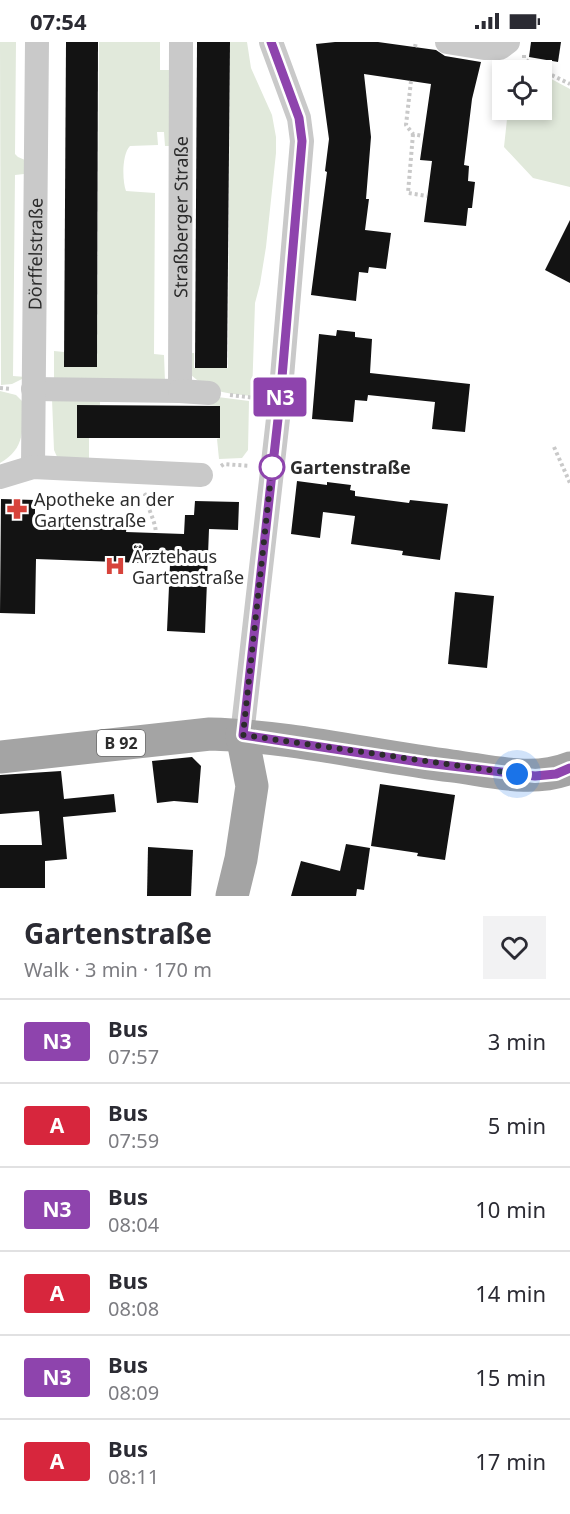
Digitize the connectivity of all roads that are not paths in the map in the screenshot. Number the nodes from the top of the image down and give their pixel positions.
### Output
1 (37, 42) edge
2 (181, 42) edge
3 (271, 42) edge
4 (508, 42) edge
5 (452, 43) edge
6 (33, 389) junction
7 (180, 391) junction
8 (209, 393) dead end
9 (33, 467) junction
10 (201, 475) road end
11 (0, 477) edge
12 (243, 735) junction
13 (0, 757) edge
14 (570, 768) edge
15 (232, 896) edge

1 - 6 street, Dörffelstraße
2 - 7 street, Straßberger Straße
3 - 12 street
4 - 5 street
6 - 7 street
6 - 9 street, Dörffelstraße
7 - 8 street
9 - 10 street
9 - 11 street
12 - 13 main road, B 92
12 - 14 main road, B 92
12 - 15 main road

